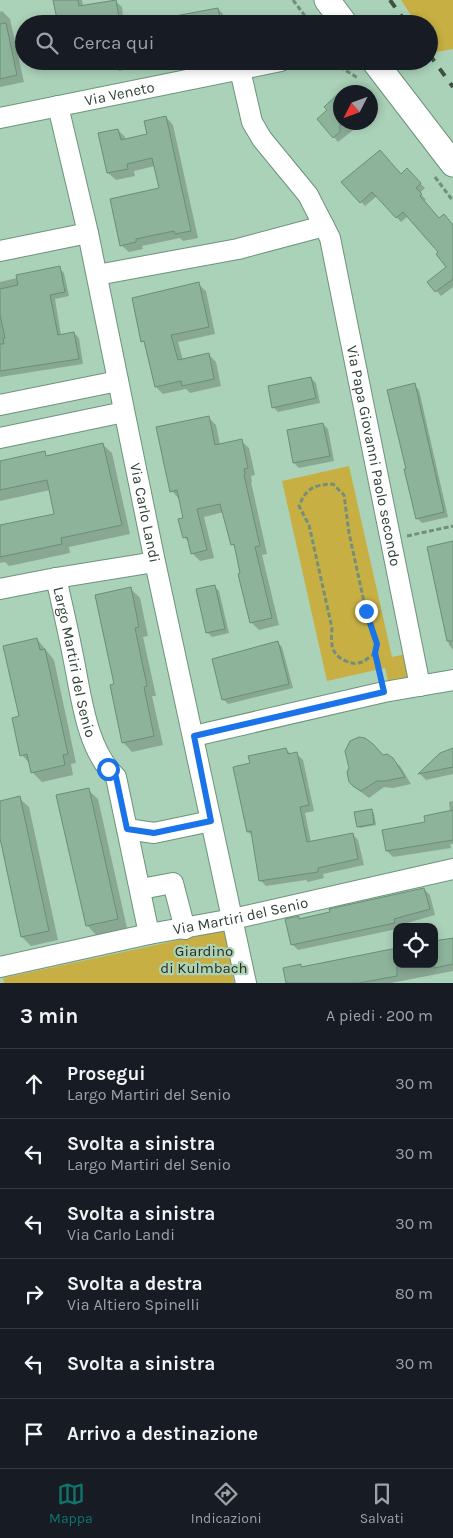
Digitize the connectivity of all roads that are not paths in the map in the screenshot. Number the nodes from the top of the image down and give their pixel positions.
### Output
1 (327, 0) edge
2 (338, 15) edge
3 (240, 70) joint
4 (368, 71) edge
5 (58, 106) junction
6 (0, 118) edge
7 (453, 164) edge
8 (324, 226) junction
9 (88, 233) junction
10 (0, 251) edge
11 (97, 276) junction
12 (118, 381) junction
13 (0, 405) edge
14 (124, 412) junction
15 (0, 438) edge
16 (155, 562) junction
17 (56, 578) junction
18 (0, 589) edge
19 (453, 680) edge
20 (420, 686) junction
21 (194, 736) junction
22 (211, 821) junction
23 (127, 829) junction
24 (453, 869) edge
25 (140, 889) junction
26 (233, 919) junction
27 (185, 929) junction
28 (149, 934) junction
29 (0, 967) edge
30 (246, 983) edge

1 - 2 street
3 - 5 street, Via Veneto
3 - 8 street
4 - 7 street
5 - 6 street, Via Veneto
5 - 9 street, Via Carlo Landi
8 - 11 street
8 - 20 street, Via Papa Giovanni Paolo secondo
9 - 10 street
9 - 11 street, Via Carlo Landi
11 - 12 street, Via Carlo Landi
12 - 13 street
12 - 14 street, Via Carlo Landi
14 - 15 street
14 - 16 street, Via Carlo Landi
16 - 17 street
16 - 21 street, Via Carlo Landi
17 - 18 street
17 - 23 street, Largo Martiri del Senio
19 - 20 street
20 - 21 street
21 - 22 street, Via Carlo Landi
22 - 23 street
22 - 26 street, Via Carlo Landi
23 - 25 street, Largo Martiri del Senio
24 - 26 street, Via Martiri del Senio
25 - 27 street
25 - 28 street, Largo Martiri del Senio
26 - 27 street, Via Martiri del Senio
26 - 30 street, Via Carlo Landi
27 - 28 street, Via Martiri del Senio
28 - 29 street, Via Martiri del Senio

